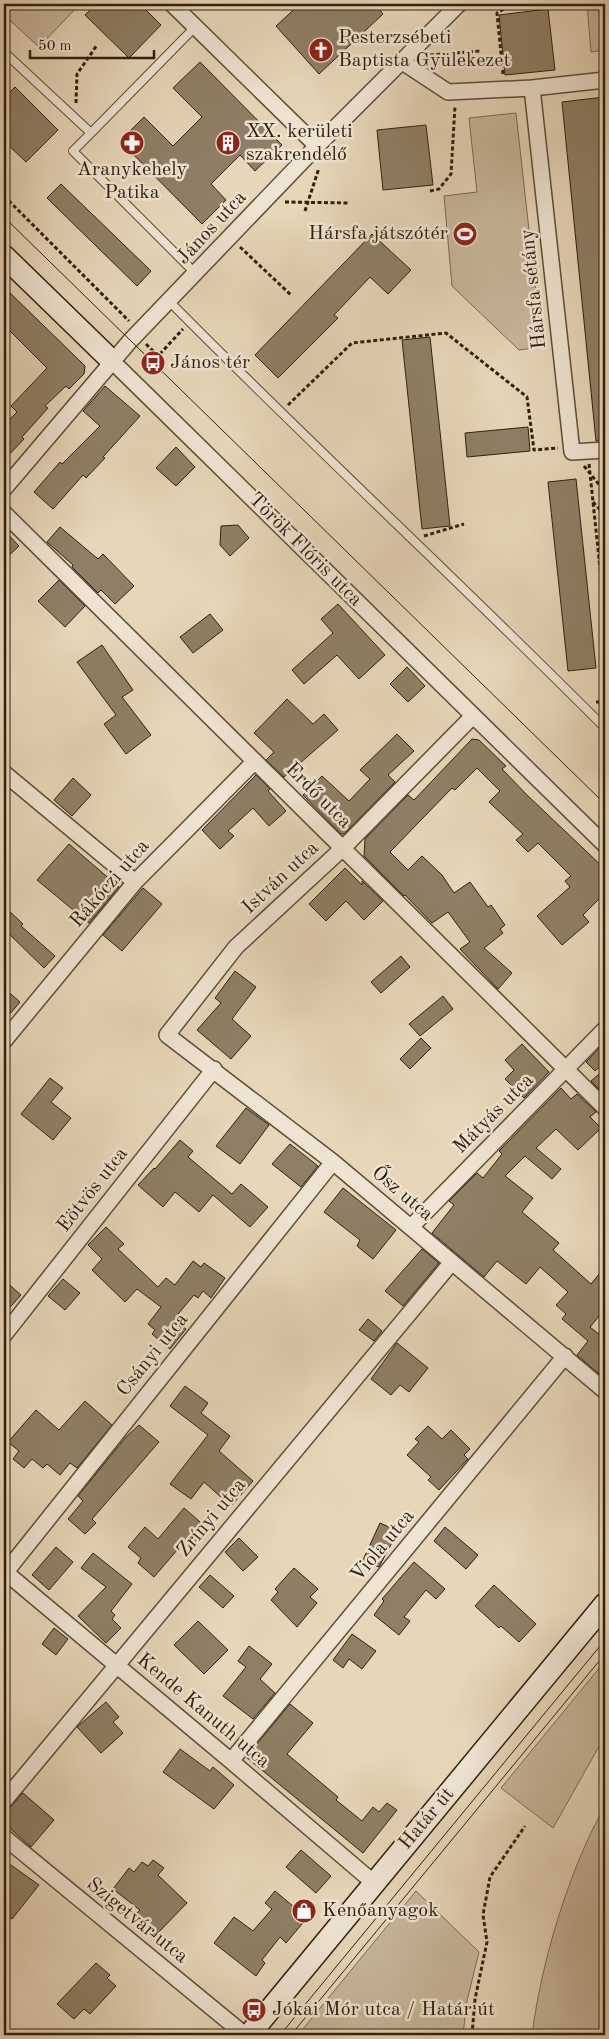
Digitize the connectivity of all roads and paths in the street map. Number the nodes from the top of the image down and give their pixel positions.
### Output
1 (172, 4) edge
2 (459, 4) edge
3 (512, 4) edge
4 (560, 4) edge
5 (566, 4) edge
6 (195, 27) junction
7 (97, 45) dead end
8 (480, 51) dead end
9 (4, 52) edge
10 (426, 55) dead end
11 (401, 61) junction
12 (605, 80) edge
13 (532, 88) junction
14 (504, 89) junction
15 (456, 92) junction
16 (76, 104) dead end
17 (91, 133) junction
18 (317, 146) junction
19 (320, 165) dead end
20 (430, 191) dead end
21 (4, 196) edge
22 (282, 202) dead end
23 (308, 202) junction
24 (350, 203) dead end
25 (305, 211) dead end
26 (230, 238) junction
27 (4, 256) edge
28 (196, 274) junction
29 (291, 295) dead end
30 (169, 301) junction
31 (189, 321) junction
32 (140, 332) junction
33 (158, 356) dead end
34 (112, 361) junction
35 (282, 411) dead end
36 (572, 449) junction
37 (605, 450) edge
38 (588, 451) junction
39 (590, 474) junction
40 (4, 489) edge
41 (605, 492) edge
42 (593, 502) junction
43 (4, 513) edge
44 (605, 515) edge
45 (464, 524) dead end
46 (416, 538) dead end
47 (605, 615) edge
48 (473, 716) junction
49 (605, 728) edge
50 (254, 761) junction
51 (4, 773) edge
52 (605, 845) edge
53 (343, 848) junction
54 (135, 882) junction
55 (605, 1029) edge
56 (167, 1034) joint
57 (4, 1041) edge
58 (567, 1068) junction
59 (214, 1070) junction
60 (605, 1108) edge
61 (333, 1162) junction
62 (411, 1227) junction
63 (452, 1262) junction
64 (4, 1335) edge
65 (565, 1356) junction
66 (605, 1391) edge
67 (4, 1572) edge
68 (605, 1604) edge
69 (117, 1666) junction
70 (231, 1760) junction
71 (4, 1801) edge
72 (525, 1826) dead end
73 (4, 1837) edge
74 (374, 1883) junction
75 (245, 2035) edge
76 (249, 2035) edge
77 (472, 2035) edge

1 - 6 street
2 - 11 street, János utca
3 - 14 path
4 - 5 path
6 - 17 lane
6 - 18 street
7 - 16 path
8 - 10 path
9 - 17 lane
11 - 15 street
11 - 18 street, János utca
12 - 13 street
13 - 14 street
13 - 36 street, Hársfa sétány
14 - 15 street
15 - 20 path
17 - 28 lane
18 - 26 street, János utca
19 - 23 path
21 - 32 path
22 - 23 path
23 - 24 path
23 - 25 path
26 - 28 street, János utca
26 - 29 path
27 - 34 main road, Török Flóris utca
28 - 30 street, János utca
30 - 31 lane
30 - 32 street, János utca
31 - 33 path
31 - 49 lane
32 - 34 street, János utca
34 - 40 street, János utca
34 - 48 street, Török Flóris utca
35 - 36 path
36 - 38 street
36 - 39 path
37 - 38 street
38 - 39 path
39 - 41 path
39 - 42 path
42 - 44 path
42 - 47 path
43 - 50 street, Erdő utca
45 - 46 path
48 - 52 street, Török Flóris utca
48 - 53 street, István utca
50 - 53 street, Erdő utca
50 - 54 street, Rákóczi utca
51 - 54 street
53 - 56 street, István utca
53 - 58 street, Erdő utca
54 - 57 street, Rákóczi utca
55 - 58 street, Mátyás utca
56 - 59 street, Ősz utca
58 - 60 street, Erdő utca
58 - 62 street, Mátyás utca
59 - 61 street, Ősz utca
59 - 64 street, Eötvös utca
61 - 62 street, Ősz utca
61 - 67 street, Csányi utca
62 - 63 street, Ősz utca
63 - 65 street, Ősz utca
63 - 69 street, Zrínyi utca
65 - 66 street, Ősz utca
65 - 70 street, Viola utca
67 - 69 street, Kende Kanuth utca
68 - 74 main road, Határ út
69 - 70 street, Kende Kanuth utca
69 - 71 street, Zrínyi utca
70 - 74 street, Kende Kanuth utca
72 - 77 path
73 - 75 street, Szigetvár utca
74 - 76 main road, Határ út

